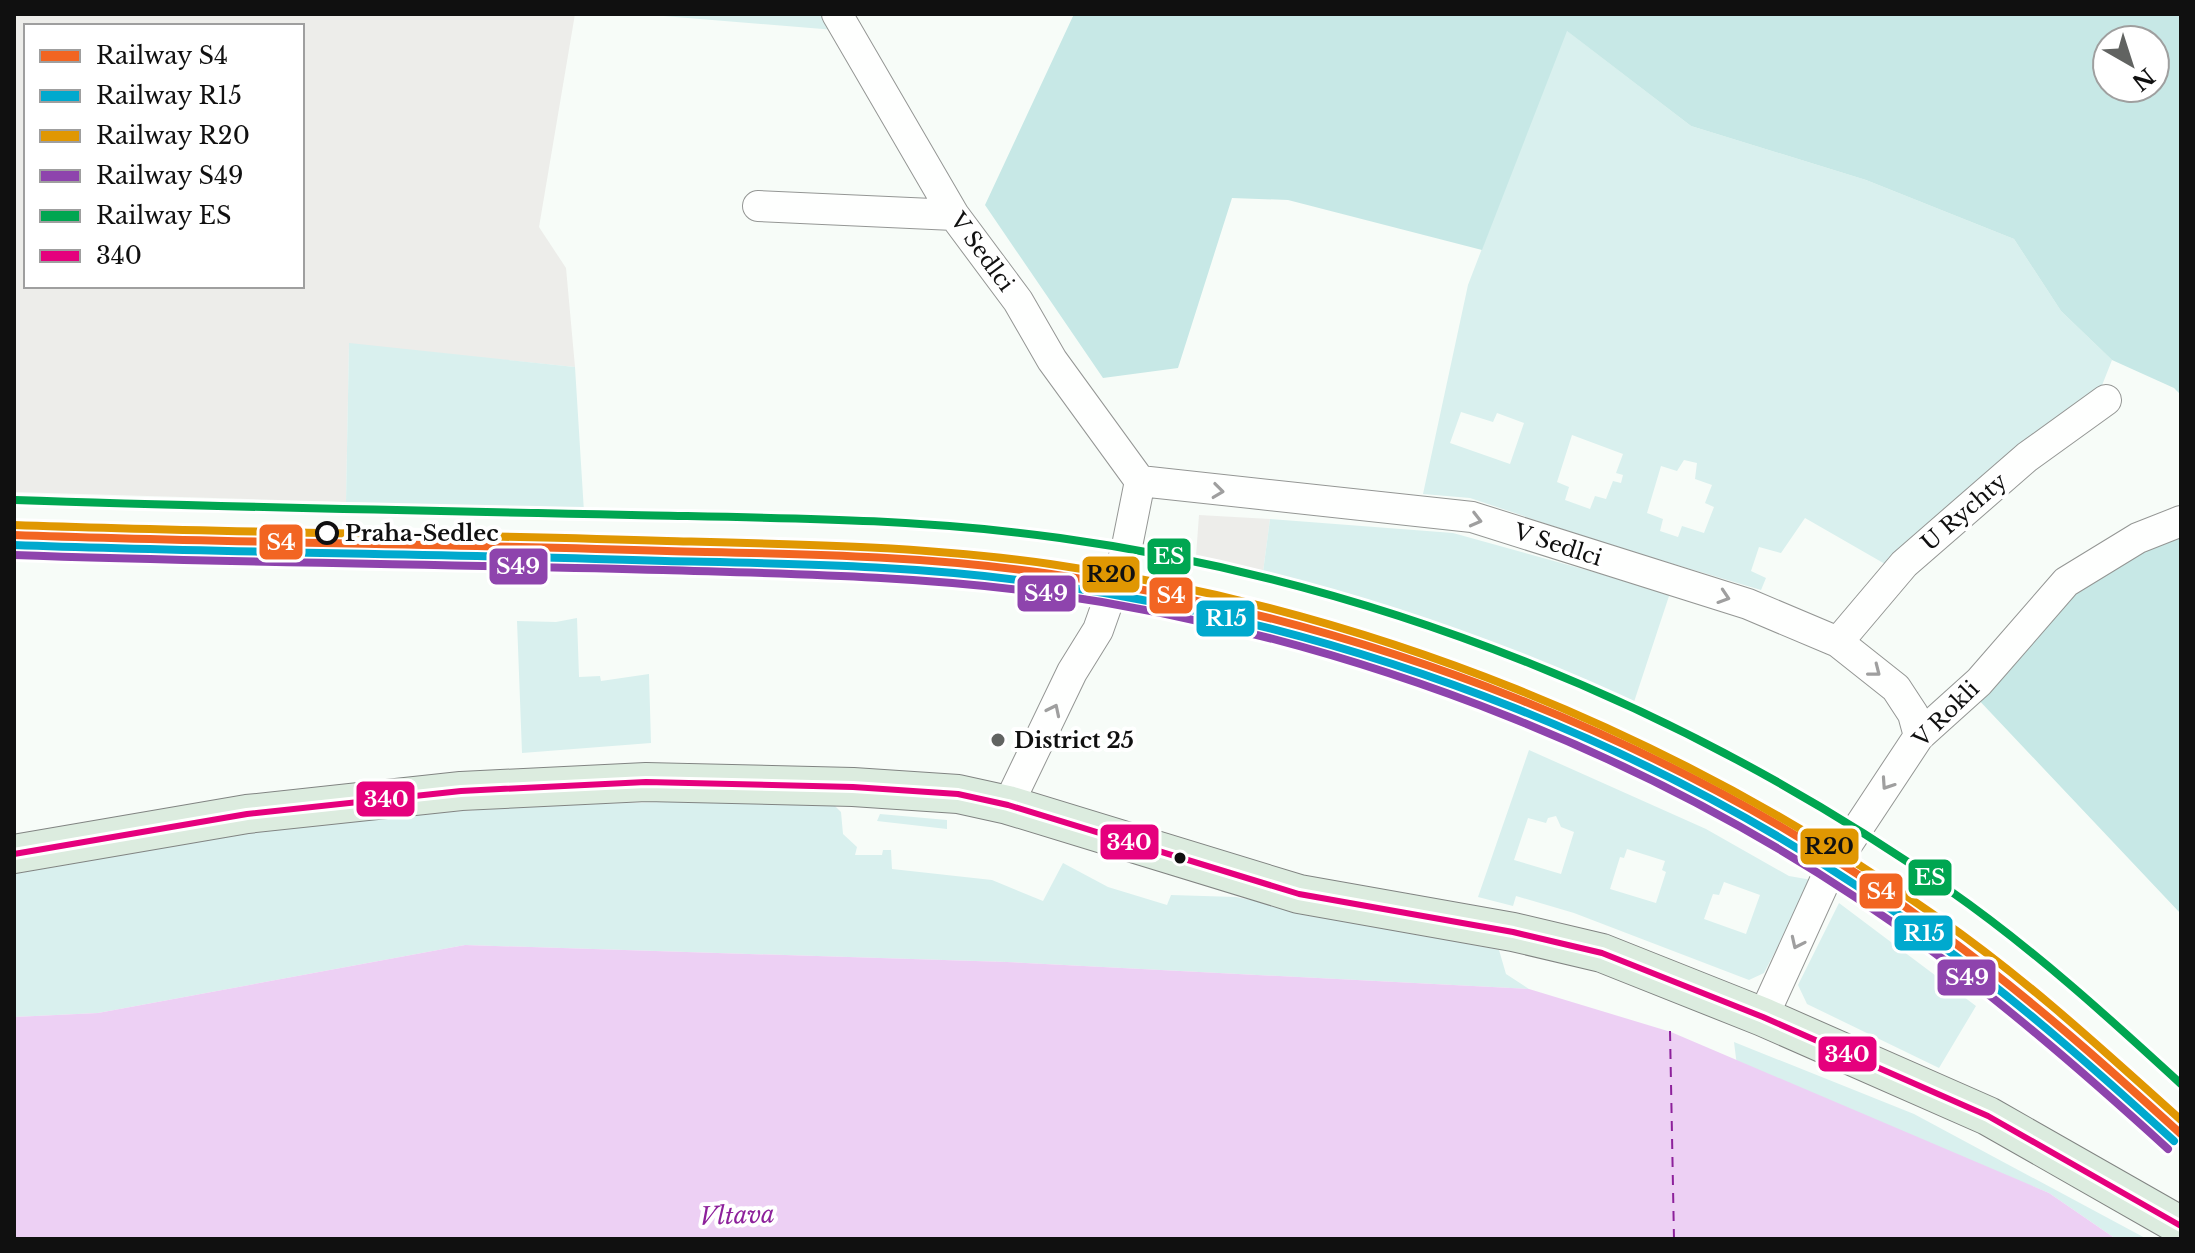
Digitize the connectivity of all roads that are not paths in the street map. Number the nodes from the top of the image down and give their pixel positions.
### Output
1 (837, 14) edge
2 (758, 206) dead end
3 (954, 215) junction
4 (2106, 400) dead end
5 (1140, 481) junction
6 (2181, 521) edge
7 (1838, 642) junction
8 (1919, 736) junction
9 (1008, 805) junction
10 (14, 854) edge
11 (1763, 1017) junction
12 (2181, 1226) edge

1 - 3 street, V Sedlci
2 - 3 street
3 - 5 street, V Sedlci
4 - 7 street, U Rychty
5 -> 7 street, V Sedlci
9 -> 5 street
6 - 8 street, V Rokli
7 -> 8 street, V Sedlci
8 -> 11 street, V Rokli
9 - 10 main road
9 - 11 main road
11 - 12 main road

